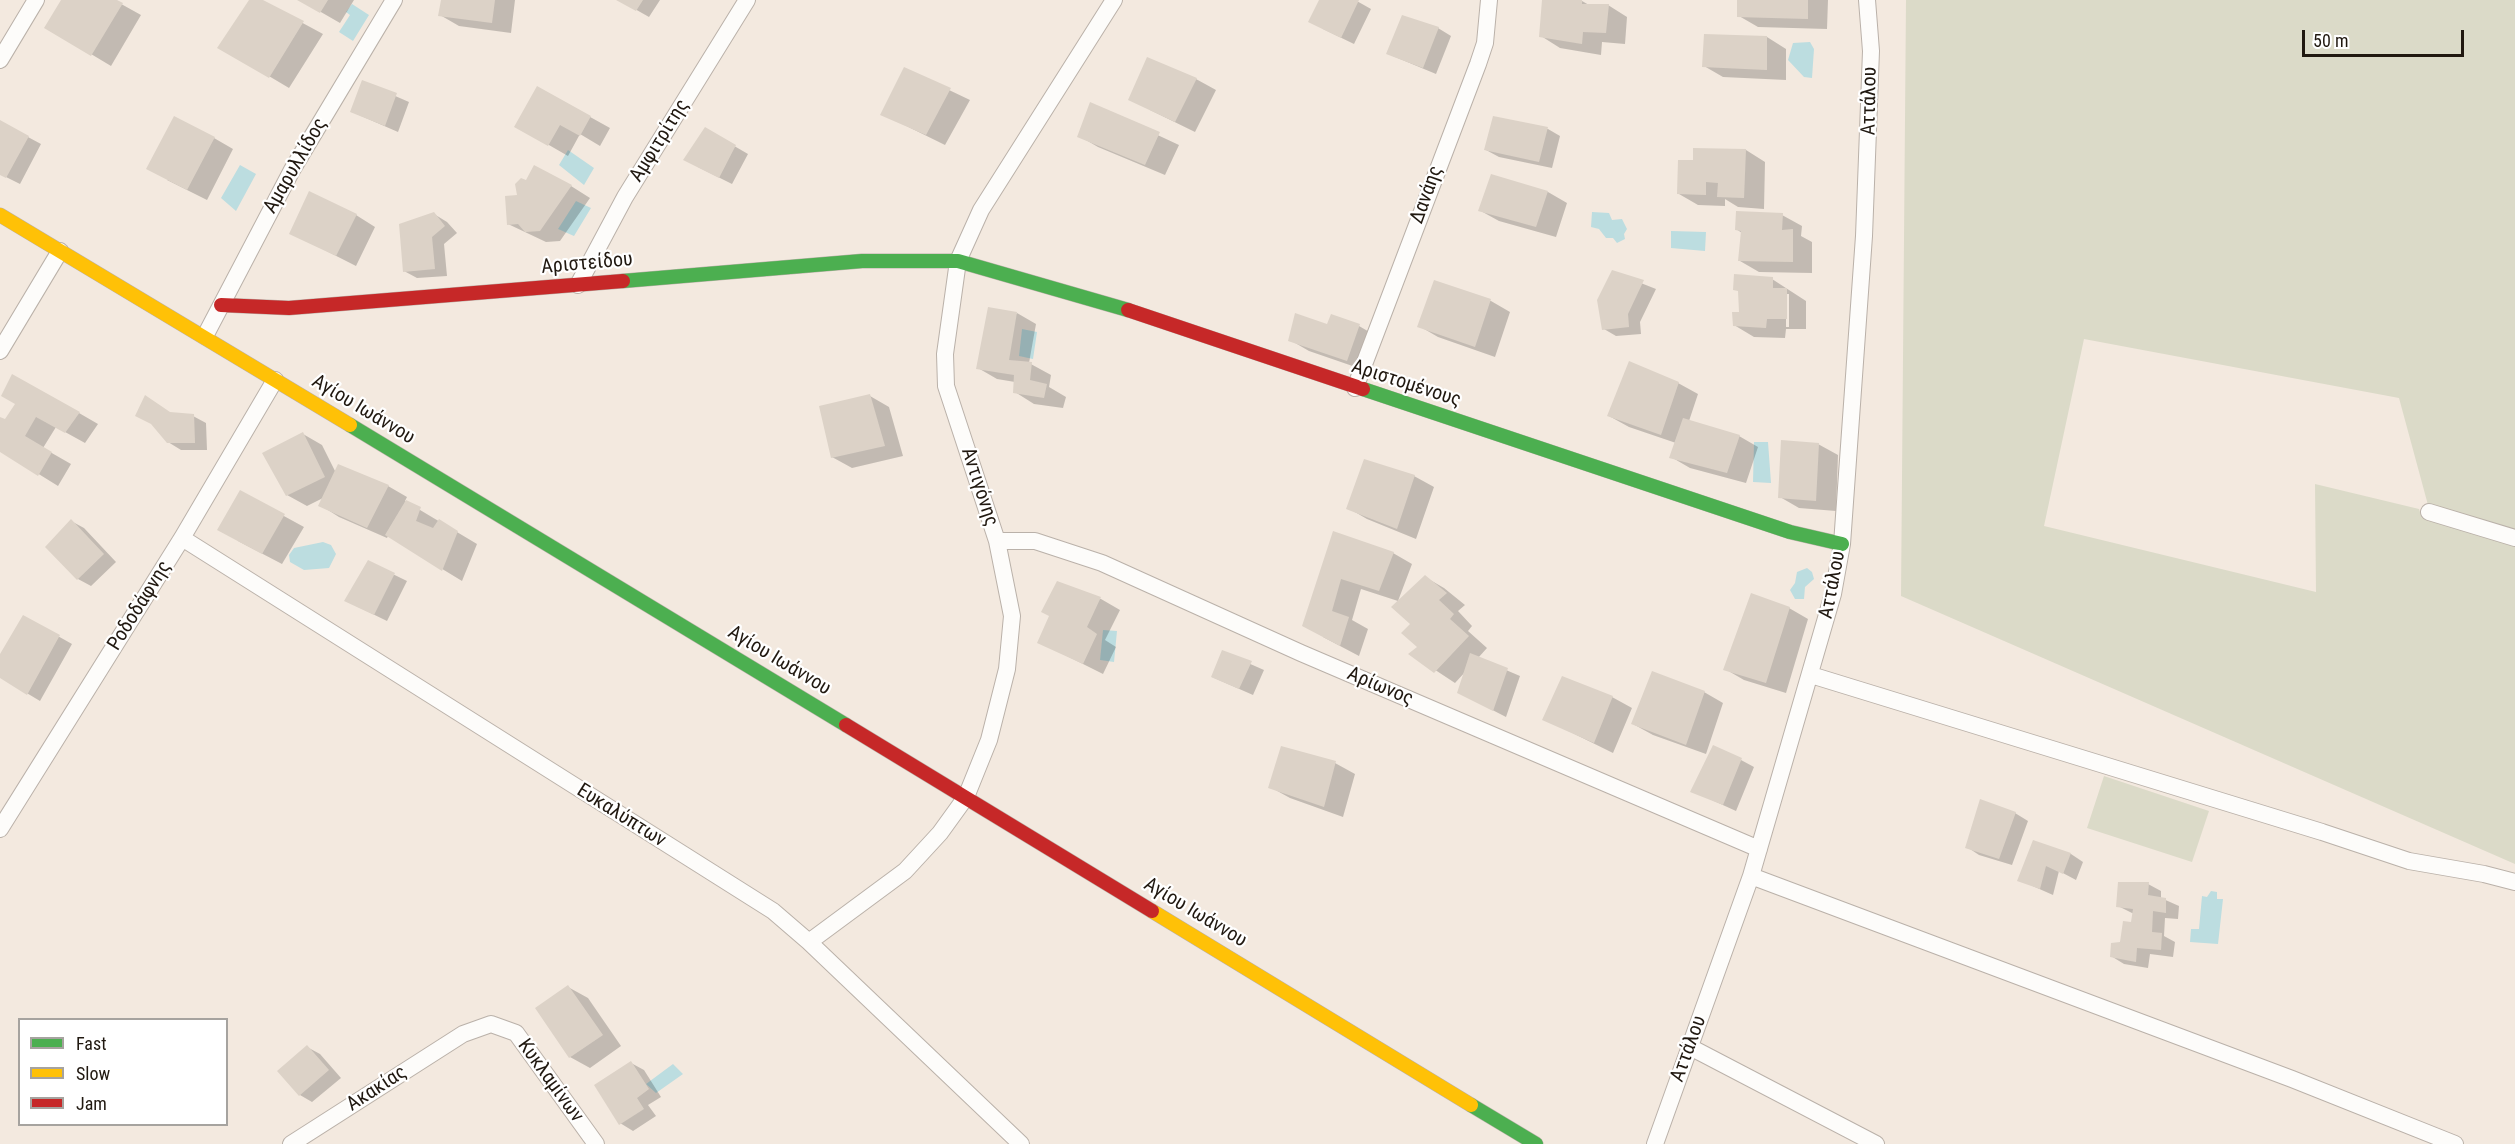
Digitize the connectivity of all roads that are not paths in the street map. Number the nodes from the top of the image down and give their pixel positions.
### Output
1 (36, 0) edge
2 (394, 0) edge
3 (747, 0) edge
4 (1114, 0) edge
5 (1489, 0) edge
6 (1868, 0) edge
7 (0, 60) edge
8 (0, 215) edge
9 (60, 251) junction
10 (958, 261) junction
11 (578, 285) junction
12 (221, 305) junction
13 (205, 336) junction
14 (0, 351) edge
15 (275, 380) junction
16 (1355, 388) junction
17 (2428, 512) dead end
18 (182, 538) junction
19 (2515, 538) edge
20 (997, 541) junction
21 (1842, 544) junction
22 (1811, 675) junction
23 (966, 796) junction
24 (0, 829) edge
25 (1759, 849) junction
26 (1751, 876) junction
27 (2515, 882) edge
28 (809, 942) junction
29 (463, 1034) joint
30 (1690, 1047) junction
31 (291, 1144) edge
32 (596, 1144) edge
33 (1021, 1144) edge
34 (1536, 1144) edge
35 (1655, 1144) edge
36 (1876, 1144) edge
37 (2455, 1144) edge

1 - 7 street
2 - 12 street, Αμαρυλλίδος
3 - 11 street, Αμφιτρίτης
4 - 10 street, Αντιγόνης
5 - 16 street, Δανάης
6 - 21 street, Αττάλου
8 - 9 street, Αγίου Ιωάννου
9 - 13 street, Αγίου Ιωάννου
9 - 14 street
10 - 11 street, Αριστείδου
10 - 16 street, Αριστομένους
10 - 20 street, Αντιγόνης
11 - 12 street, Αριστείδου
12 - 13 street, Αμαρυλλίδος
13 - 15 street, Αγίου Ιωάννου
15 - 18 street, Ροδοδάφνης
15 - 23 street, Αγίου Ιωάννου
16 - 21 street, Αριστομένους
17 - 19 street
18 - 24 street, Ροδοδάφνης
18 - 28 street, Ευκαλύπτων
20 - 23 street, Αντιγόνης
20 - 25 street, Αρίωνος
21 - 22 street, Αττάλου
22 - 25 street, Αττάλου
22 - 27 street
23 - 28 street, Αντιγόνης
23 - 34 street, Αγίου Ιωάννου
25 - 26 street, Αττάλου
26 - 30 street, Αττάλου
26 - 37 street
28 - 33 street, Ευκαλύπτων
29 - 31 street, Ακακίας
29 - 32 street, Κυκλαμίνων
30 - 35 street, Αττάλου
30 - 36 street

